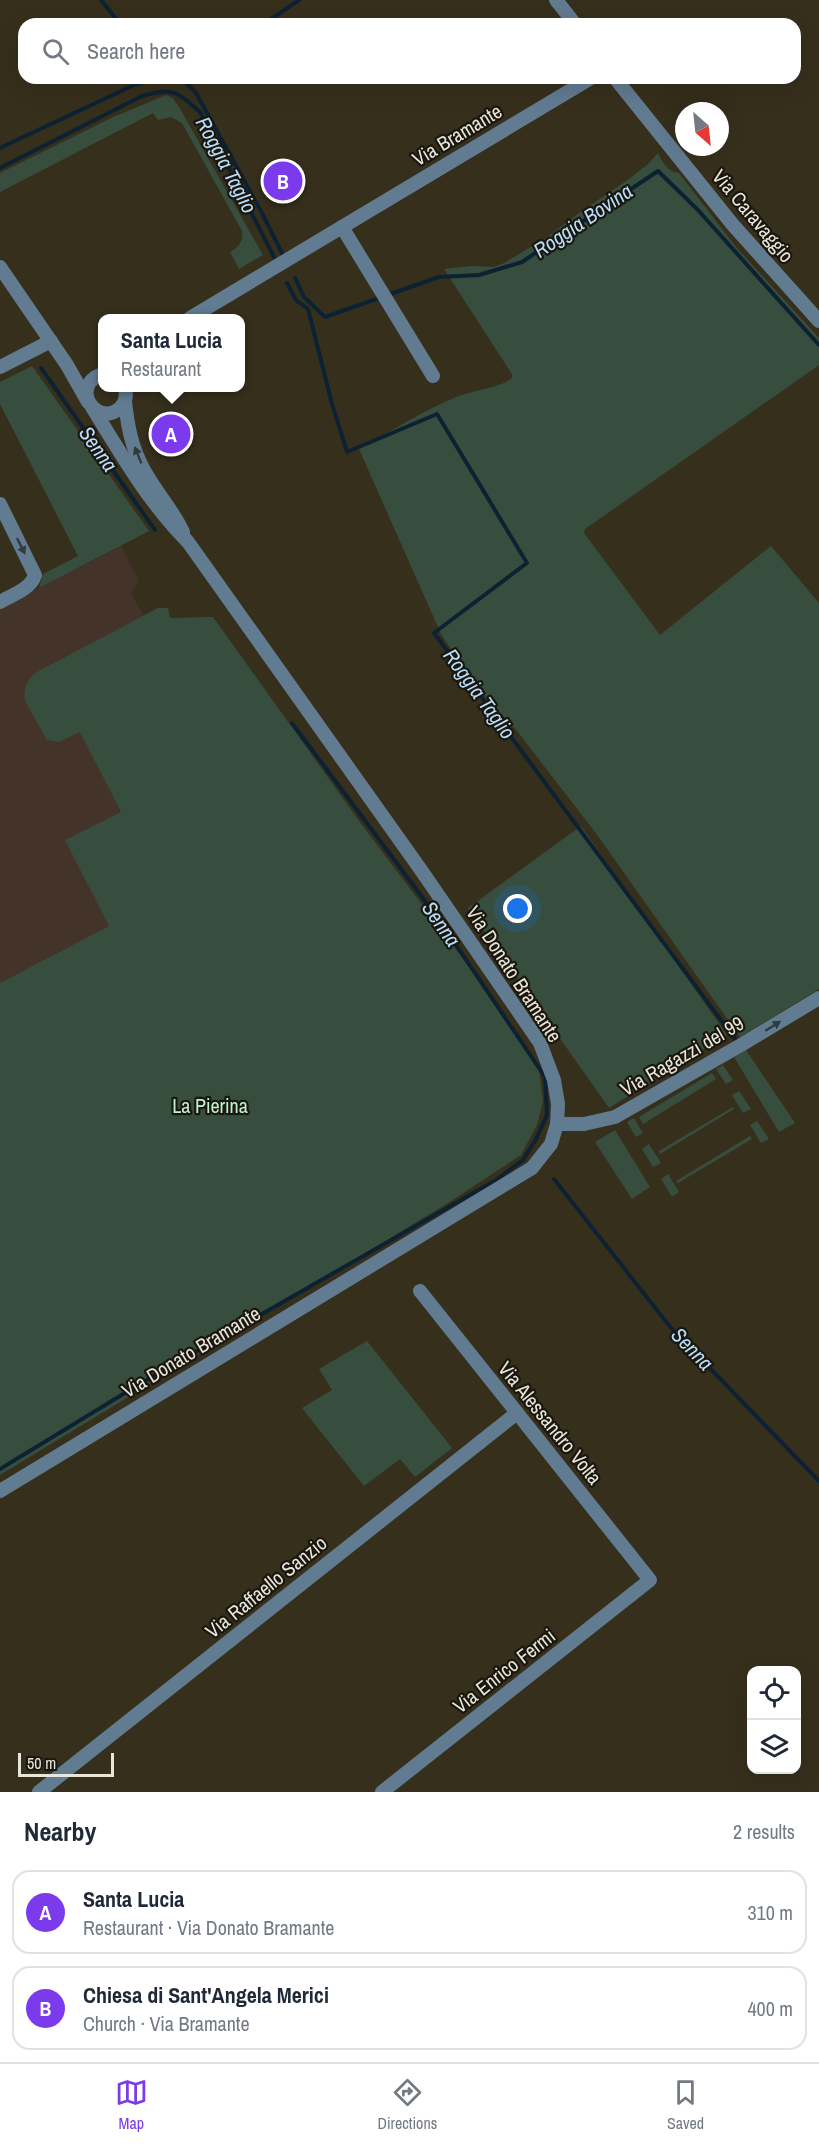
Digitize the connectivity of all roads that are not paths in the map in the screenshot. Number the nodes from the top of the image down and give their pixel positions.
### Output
1 (556, 0) edge
2 (570, 18) edge
3 (581, 84) edge
4 (620, 84) edge
5 (342, 227) junction
6 (0, 267) edge
7 (197, 314) edge
8 (819, 321) edge
9 (51, 341) junction
10 (67, 365) junction
11 (0, 368) edge
12 (98, 374) edge
13 (98, 376) edge
14 (433, 376) dead end
15 (127, 393) edge
16 (90, 405) junction
17 (0, 504) edge
18 (188, 542) junction
19 (0, 602) edge
20 (819, 998) edge
21 (557, 1124) junction
22 (420, 1291) dead end
23 (517, 1413) junction
24 (0, 1491) edge
25 (650, 1580) joint
26 (39, 1792) edge
27 (382, 1792) edge

1 - 2 street
3 - 5 street, Via Bramante
4 - 8 street, Via Caravaggio
5 - 7 street, Via Bramante
5 - 14 street
6 - 9 street, Via Donato Bramante
9 - 10 street, Via Donato Bramante
9 - 11 street
10 - 12 street
10 - 16 street, Via Donato Bramante
13 - 16 street
15 - 16 street
18 -> 15 street, Via Donato Bramante
16 - 18 street, Via Donato Bramante
17 -> 19 street
18 - 21 street, Via Donato Bramante
21 -> 20 street, Via Ragazzi del 99
21 - 24 street, Via Donato Bramante
22 - 23 street, Via Alessandro Volta
23 - 25 street, Via Alessandro Volta
23 - 26 street, Via Raffaello Sanzio
25 - 27 street, Via Enrico Fermi

